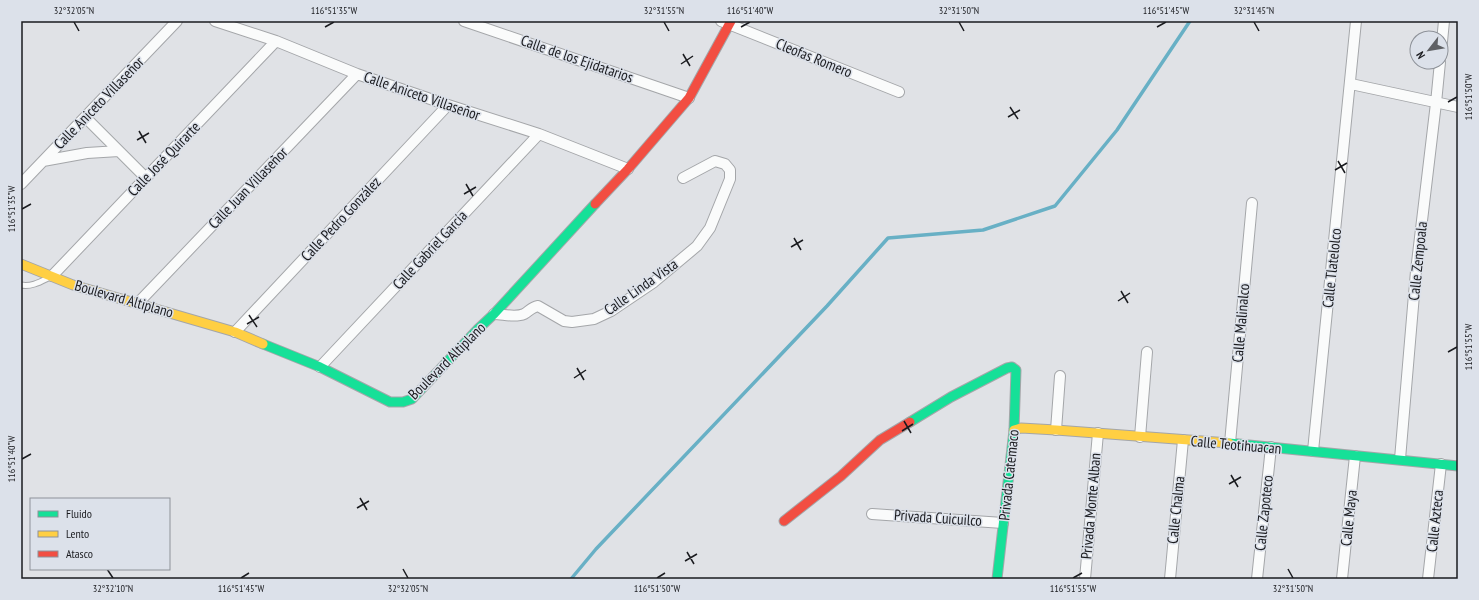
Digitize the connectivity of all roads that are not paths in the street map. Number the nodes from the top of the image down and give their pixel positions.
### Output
1 (177, 21) edge
2 (215, 21) edge
3 (464, 21) edge
4 (1356, 21) edge
5 (727, 22) edge
6 (276, 41) junction
7 (1439, 70) edge
8 (357, 74) junction
9 (1351, 84) junction
10 (899, 92) dead end
11 (689, 98) junction
12 (1436, 102) junction
13 (448, 105) junction
14 (1458, 107) edge
15 (85, 117) junction
16 (539, 134) junction
17 (119, 150) junction
18 (43, 161) junction
19 (628, 169) junction
20 (146, 178) junction
21 (683, 178) dead end
22 (21, 184) edge
23 (1252, 203) dead end
24 (21, 264) edge
25 (52, 276) junction
26 (21, 285) edge
27 (138, 303) junction
28 (494, 314) junction
29 (235, 332) junction
30 (1147, 352) dead end
31 (320, 367) junction
32 (1060, 376) dead end
33 (1014, 430) junction
34 (1056, 430) junction
35 (1098, 434) junction
36 (1140, 437) junction
37 (1183, 440) junction
38 (1230, 443) junction
39 (1271, 447) junction
40 (1313, 451) junction
41 (1355, 456) junction
42 (1400, 460) junction
43 (1441, 464) junction
44 (1458, 466) edge
45 (872, 514) dead end
46 (784, 521) dead end
47 (1004, 523) junction
48 (997, 579) edge
49 (1085, 579) edge
50 (1170, 579) edge
51 (1257, 579) edge
52 (1342, 579) edge
53 (1428, 579) edge

1 - 15 street, Calle Aniceto Villaseñor
2 - 6 street, Calle Aniceto Villaseñor
3 - 11 street, Calle de los Ejidatarios
4 - 9 street, Calle Tlatelolco
5 - 10 street, Cleofas Romero
5 - 11 street, Boulevard Altiplano
6 - 8 street, Calle Aniceto Villaseñor
6 - 20 street, Calle José Quirarte
7 - 12 street, Calle Zempoala
8 - 13 street, Calle Aniceto Villaseñor
8 - 27 street, Calle Juan Villaseñor
9 - 12 street
9 - 40 street, Calle Tlatelolco
11 - 19 street, Boulevard Altiplano
12 - 14 street
12 - 42 street, Calle Zempoala
13 - 16 street, Calle Aniceto Villaseñor
13 - 29 street, Calle Pedro González
15 - 17 street
15 - 18 street, Calle Aniceto Villaseñor
16 - 19 street, Calle Aniceto Villaseñor
16 - 31 street, Calle Gabriel García
17 - 18 street
17 - 20 street
18 - 22 street, Calle Aniceto Villaseñor
19 - 28 street, Boulevard Altiplano
20 - 25 street, Calle José Quirarte
21 - 28 street, Calle Linda Vista
23 - 38 street, Calle Malinalco
24 - 25 street, Boulevard Altiplano
25 - 26 lane
25 - 27 street, Boulevard Altiplano
27 - 29 street, Boulevard Altiplano
28 - 31 street, Boulevard Altiplano
29 - 31 street, Boulevard Altiplano
30 - 36 street
32 - 34 street
33 - 34 street, Calle Teotihuacan
33 - 46 street, Privada Catemaco
33 - 47 street, Privada Catemaco
34 - 35 street, Calle Teotihuacan
35 - 36 street, Calle Teotihuacan
35 - 49 street, Privada Monte Alban
36 - 37 street, Calle Teotihuacan
37 - 38 street, Calle Teotihuacan
37 - 50 street, Calle Chalma
38 - 39 street, Calle Teotihuacan
39 - 40 street, Calle Teotihuacan
39 - 51 street, Calle Zapoteco
40 - 41 street, Calle Teotihuacan
41 - 42 street, Calle Teotihuacan
41 - 52 street, Calle Maya
42 - 43 street, Calle Teotihuacan
43 - 44 street, Calle Teotihuacan
43 - 53 street, Calle Azteca
45 - 47 street, Privada Cuicuilco
47 - 48 street, Privada Catemaco

